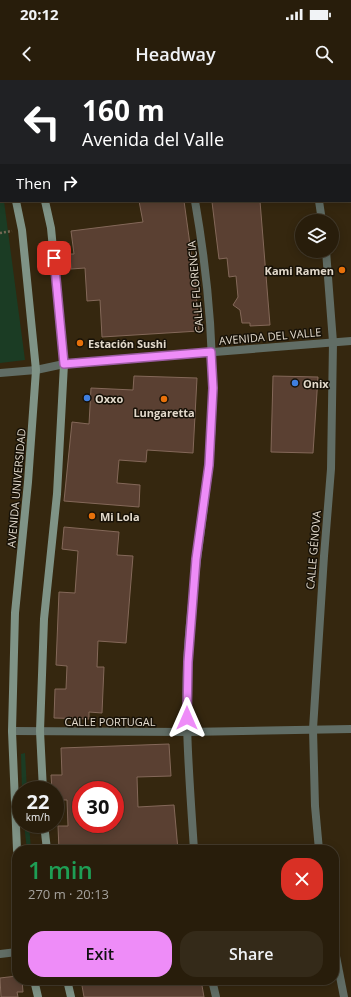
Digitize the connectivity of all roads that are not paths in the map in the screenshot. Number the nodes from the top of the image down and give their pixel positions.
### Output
1 (16, 202) edge
2 (45, 202) edge
3 (195, 202) edge
4 (320, 202) edge
5 (321, 214) edge
6 (327, 258) edge
7 (351, 340) edge
8 (333, 342) junction
9 (211, 352) junction
10 (64, 364) junction
11 (36, 370) junction
12 (0, 373) edge
13 (313, 729) junction
14 (351, 729) edge
15 (12, 731) junction
16 (40, 731) junction
17 (187, 732) junction
18 (42, 781) edge
19 (45, 833) edge
20 (17, 845) edge
21 (46, 845) edge
22 (194, 845) edge
23 (319, 845) edge
24 (12, 953) edge
25 (0, 954) edge
26 (339, 972) edge
27 (35, 985) edge
28 (69, 985) edge
29 (213, 985) edge
30 (38, 997) edge
31 (71, 997) edge
32 (216, 997) edge
33 (344, 997) edge

1 - 11 main road, AVENIDA UNIVERSIDAD
2 - 10 main road
3 - 9 street, CALLE FLORENCIA
4 - 5 street
6 - 8 street, CALLE GÉNOVA
7 - 8 street, AVENIDA DEL VALLE
8 - 9 street, AVENIDA DEL VALLE
8 - 13 street, CALLE GÉNOVA
9 - 10 street, AVENIDA DEL VALLE
9 - 17 street, CALLE FLORENCIA
10 - 11 street, AVENIDA DEL VALLE
10 - 16 main road
11 - 12 street, AVENIDA DEL VALLE
11 - 15 main road, AVENIDA UNIVERSIDAD
13 - 14 street, CALLE PORTUGAL
13 - 17 street, CALLE PORTUGAL
13 - 23 street, CALLE GÉNOVA
15 - 16 street, CALLE PORTUGAL
15 - 20 main road, AVENIDA UNIVERSIDAD
16 - 17 street, CALLE PORTUGAL
16 - 18 main road
17 - 22 street, CALLE FLORENCIA
19 - 21 main road
24 - 25 street
26 - 33 street
27 - 30 main road
28 - 31 main road
29 - 32 street

